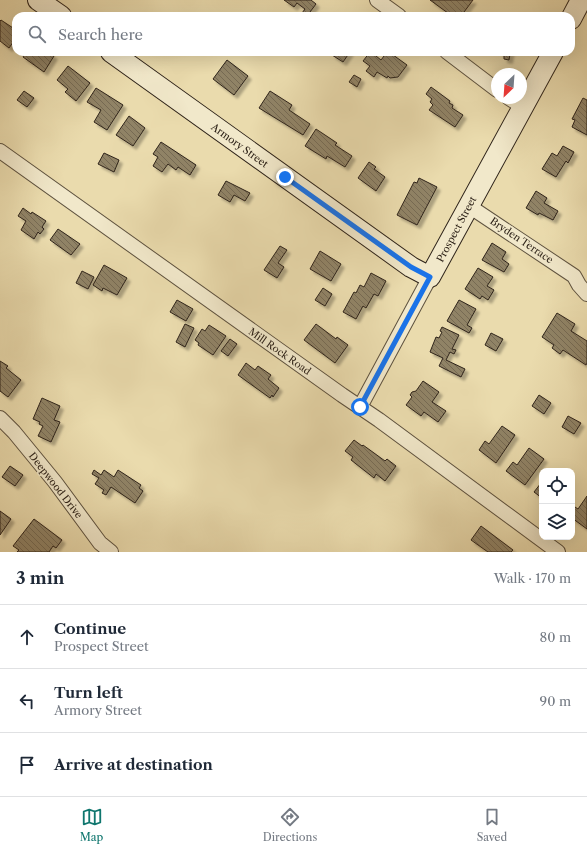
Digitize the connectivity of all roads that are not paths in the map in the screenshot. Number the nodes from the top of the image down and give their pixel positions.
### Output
1 (38, 0) edge
2 (378, 0) edge
3 (581, 0) edge
4 (55, 12) edge
5 (394, 12) edge
6 (575, 12) edge
7 (117, 56) edge
8 (452, 56) edge
9 (550, 56) edge
10 (491, 85) edge
11 (527, 87) edge
12 (515, 104) edge
13 (0, 151) edge
14 (469, 206) junction
15 (581, 275) edge
16 (430, 277) junction
17 (587, 294) edge
18 (360, 407) junction
19 (0, 418) edge
20 (111, 552) edge
21 (558, 552) edge

1 - 4 main road
2 - 5 street
3 - 6 main road
7 - 16 main road, Armory Street
8 - 10 street
9 - 11 main road, Prospect Street
12 - 14 main road, Prospect Street
13 - 18 street, Mill Rock Road
14 - 15 street, Bryden Terrace
14 - 16 main road, Prospect Street
15 - 17 street, Bryden Terrace
16 - 18 street, Prospect Street
18 - 21 street, Mill Rock Road
19 - 20 street, Deepwood Drive

